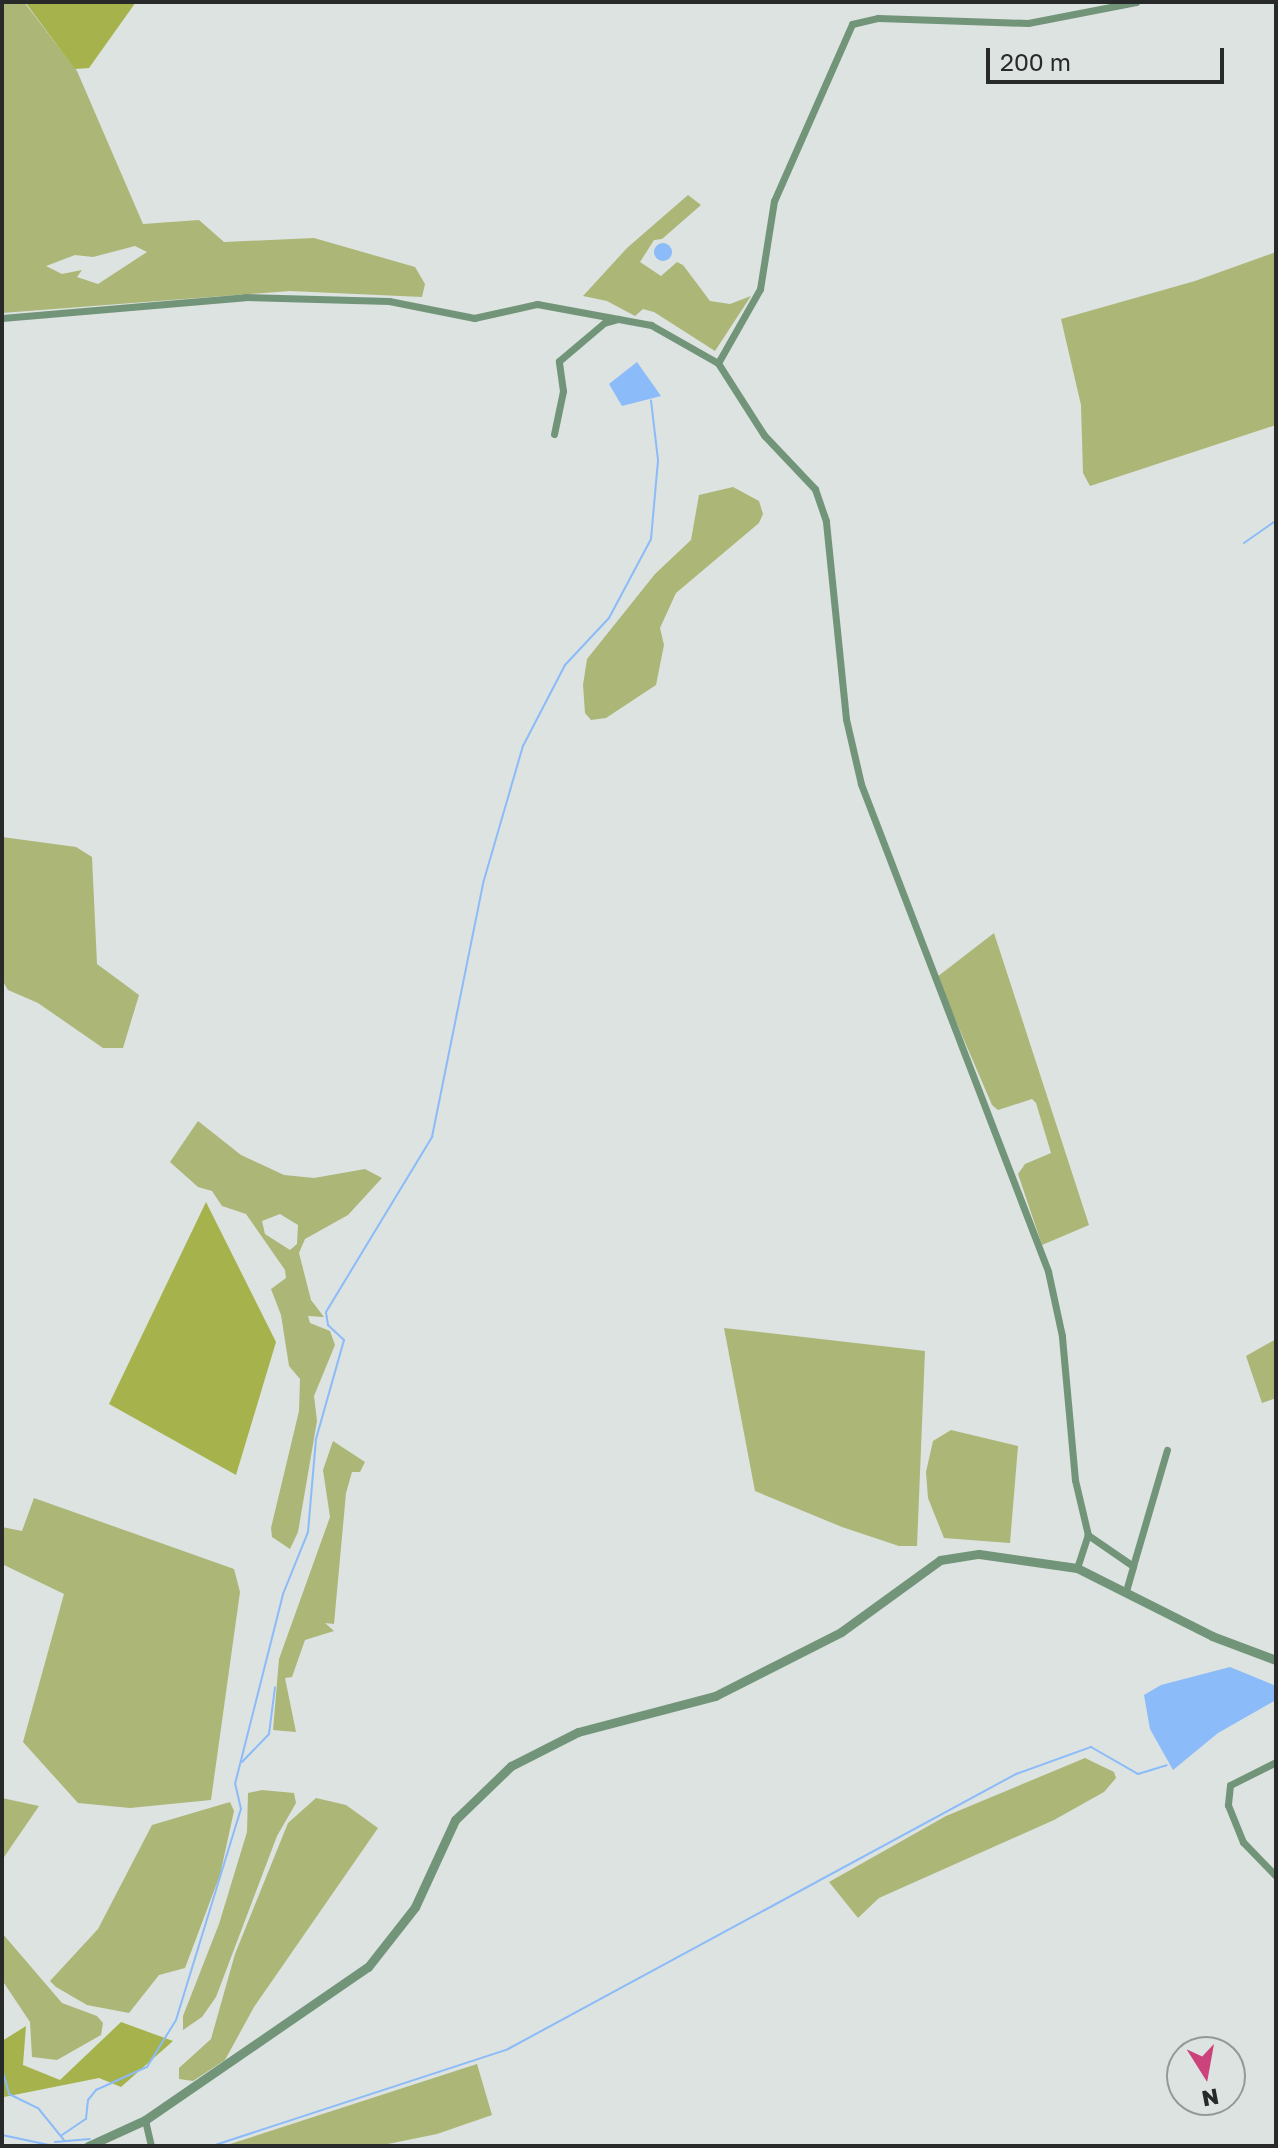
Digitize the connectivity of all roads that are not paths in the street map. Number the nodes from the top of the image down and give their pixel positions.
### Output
1 (1136, 2) edge
2 (2, 318) edge
3 (620, 319) junction
4 (718, 363) junction
5 (554, 434) dead end
6 (1167, 1450) dead end
7 (1088, 1535) junction
8 (1133, 1566) junction
9 (1077, 1568) junction
10 (1126, 1591) junction
11 (1276, 1660) edge
12 (1276, 1762) edge
13 (1276, 1876) edge
14 (145, 2120) junction
15 (88, 2146) edge
16 (151, 2146) edge

1 - 4 street
2 - 3 street
3 - 4 street
3 - 5 street
4 - 7 street
6 - 8 street
7 - 8 street
7 - 9 street
8 - 10 street
9 - 10 street
9 - 14 street
10 - 11 street
12 - 13 street
14 - 15 street
14 - 16 street

